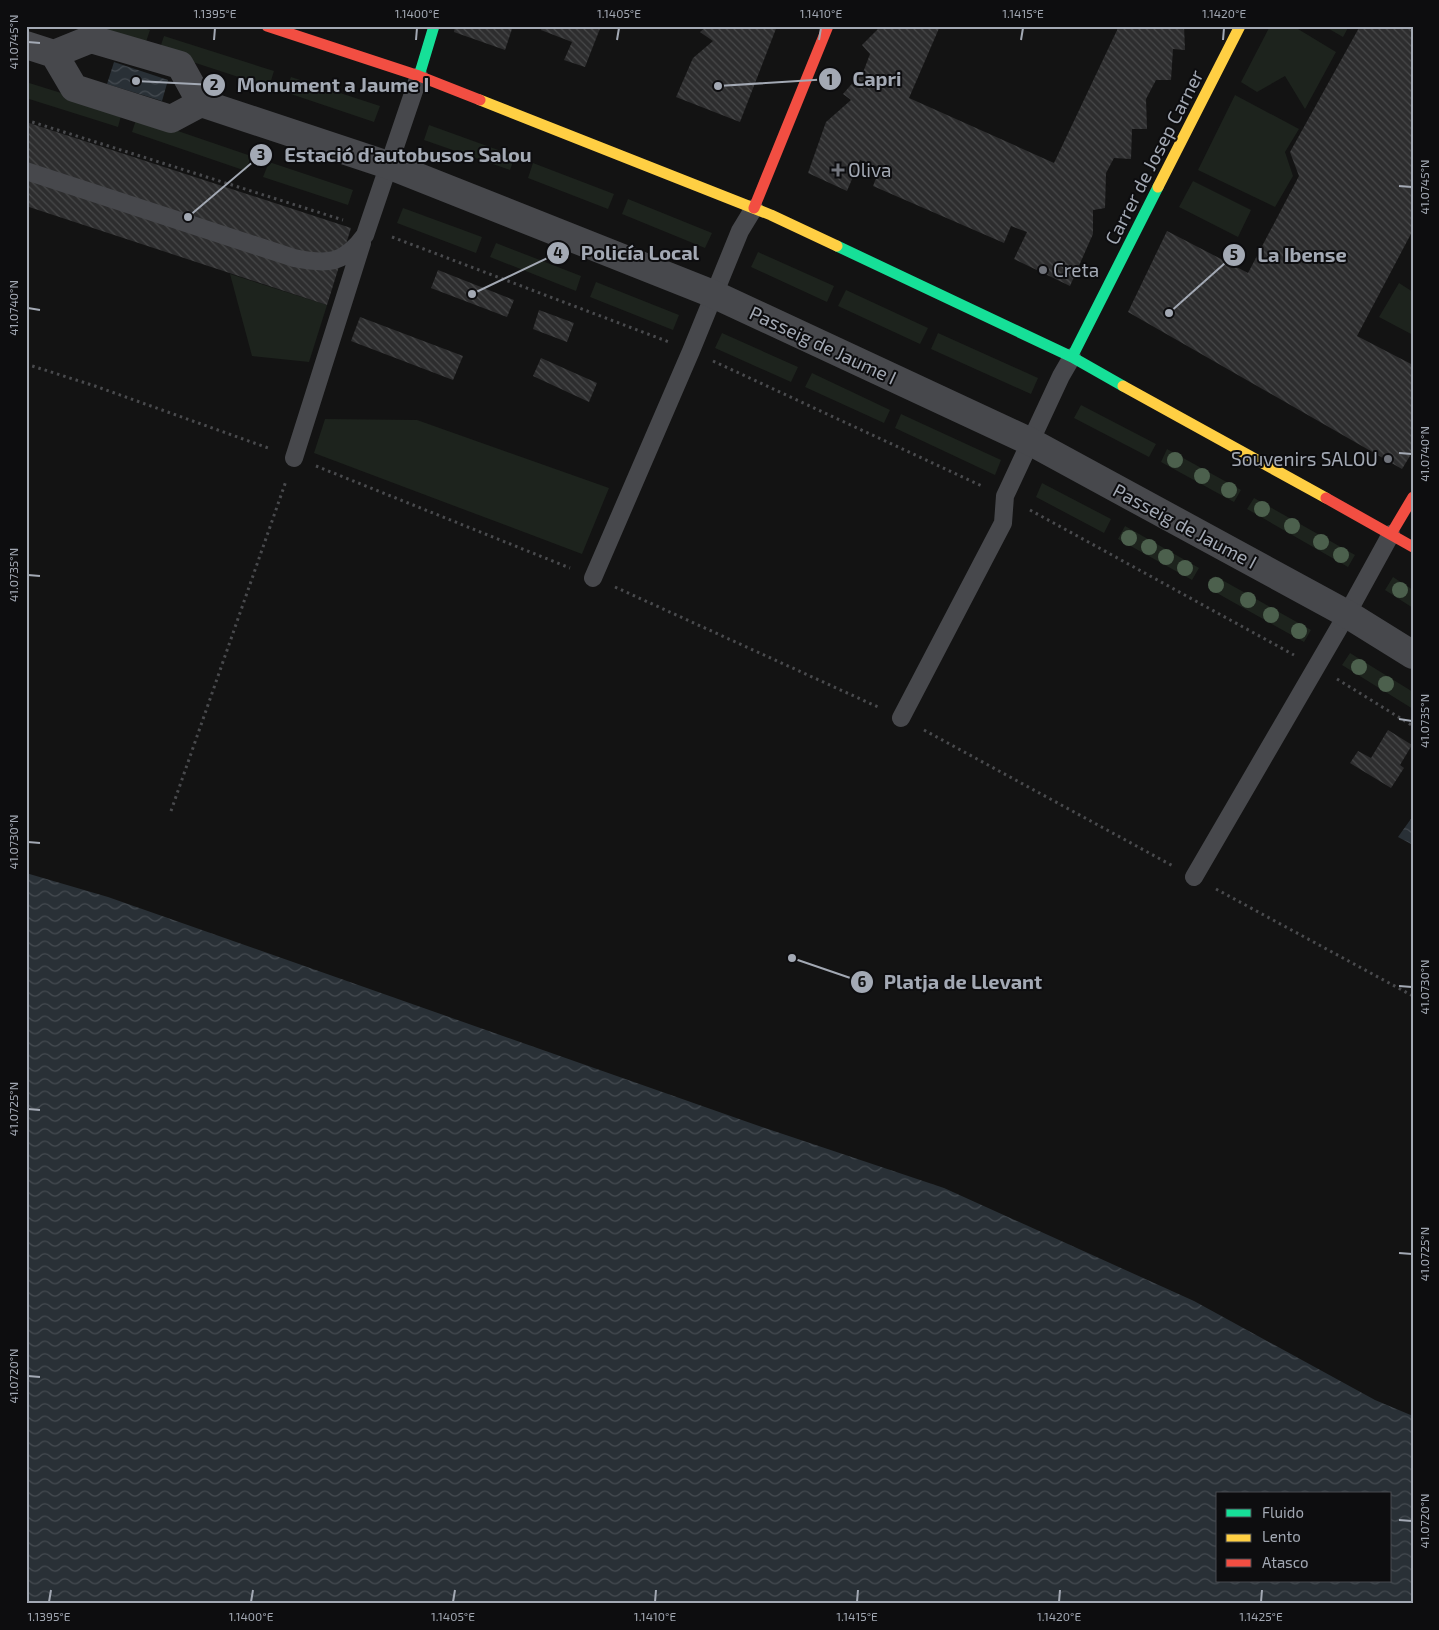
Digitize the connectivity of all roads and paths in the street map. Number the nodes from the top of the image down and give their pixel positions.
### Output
1 (267, 26) edge
2 (434, 26) edge
3 (828, 26) edge
4 (1240, 26) edge
5 (26, 45) edge
6 (54, 54) junction
7 (419, 76) junction
8 (201, 103) junction
9 (26, 120) edge
10 (388, 165) junction
11 (26, 171) edge
12 (754, 208) junction
13 (366, 231) junction
14 (714, 294) junction
15 (690, 351) junction
16 (1072, 357) junction
17 (26, 364) edge
18 (1032, 442) junction
19 (294, 458) junction
20 (1005, 496) junction
21 (1413, 497) edge
22 (1390, 534) junction
23 (1413, 547) edge
24 (593, 578) junction
25 (1347, 614) junction
26 (1413, 655) edge
27 (1316, 667) junction
28 (901, 718) junction
29 (1413, 726) edge
30 (171, 811) dead end
31 (1194, 877) junction
32 (1413, 996) edge

1 - 7 street
2 - 7 street
3 - 12 street
4 - 16 street, Carrer de Josep Carner
5 - 6 street
6 - 8 street
6 - 8 street
7 - 10 lane
7 - 12 street
8 - 10 street, Passeig de Jaume I
9 - 13 path
10 - 13 lane
10 - 14 street, Passeig de Jaume I
11 - 13 lane
12 - 14 lane
12 - 16 street
13 - 15 path
13 - 19 lane
14 - 15 lane
14 - 18 street, Passeig de Jaume I
15 - 20 path
15 - 24 lane
16 - 18 lane
16 - 22 street
17 - 19 path
18 - 20 lane
18 - 25 street, Passeig de Jaume I
19 - 24 path
19 - 30 path
20 - 27 path
20 - 28 lane
21 - 22 street
22 - 23 street
22 - 25 lane
24 - 28 path
25 - 26 street, Passeig de Jaume I
25 - 27 lane
27 - 29 path
27 - 31 lane
28 - 31 path
31 - 32 path

